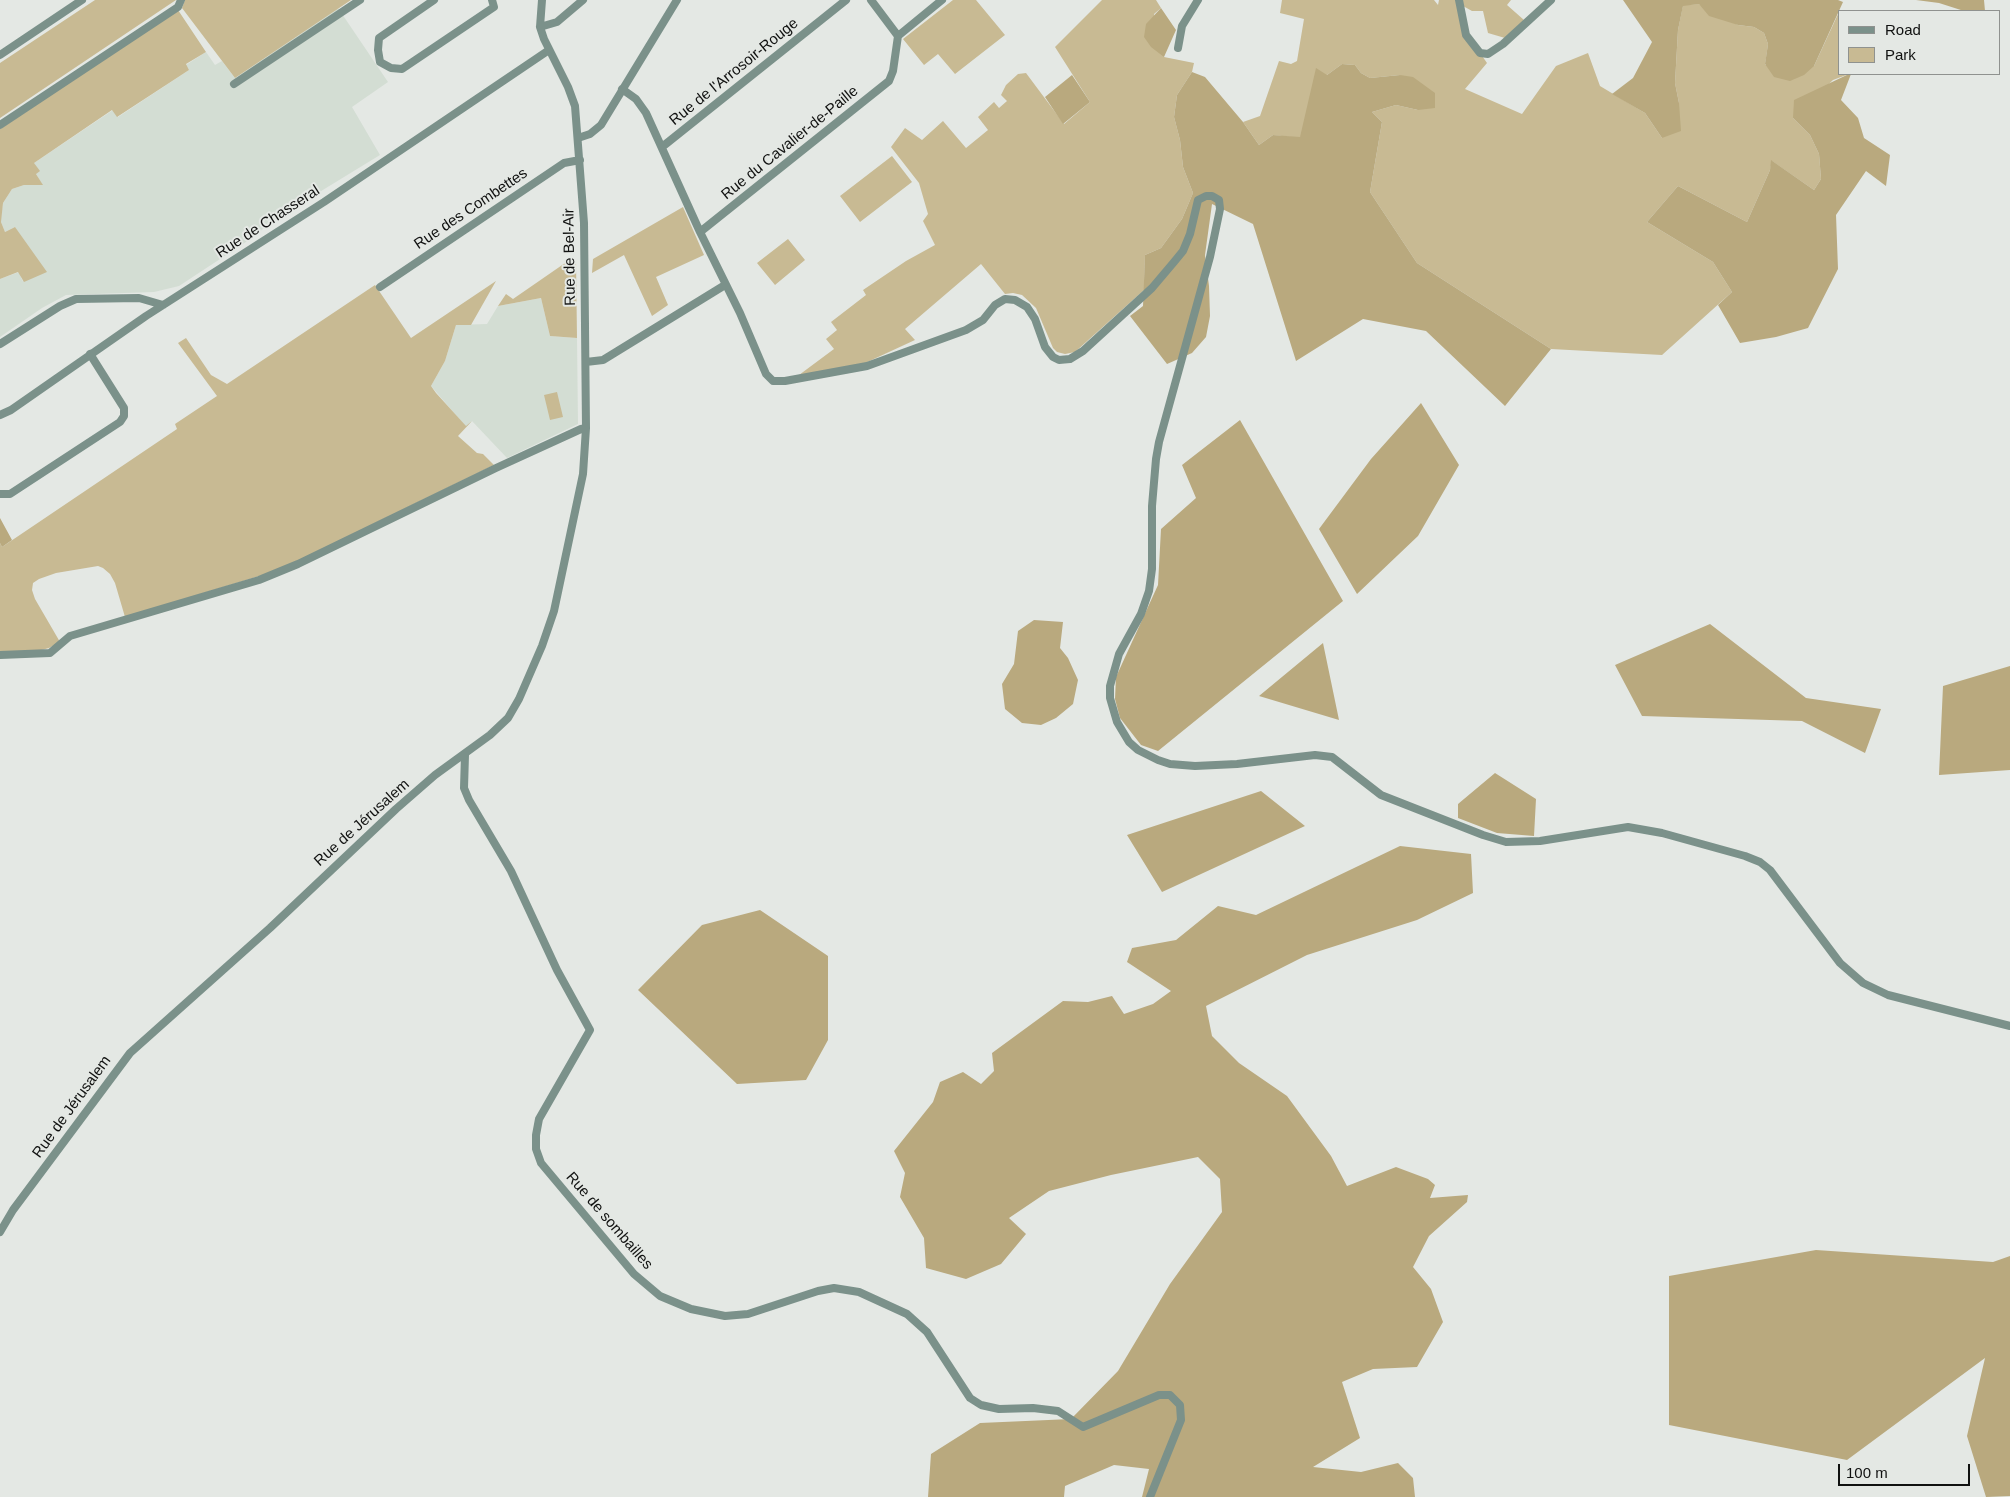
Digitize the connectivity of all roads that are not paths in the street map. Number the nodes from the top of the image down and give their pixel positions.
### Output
1 (82, 0) edge
2 (360, 0) edge
3 (434, 0) edge
4 (492, 0) edge
5 (542, 0) edge
6 (583, 0) edge
7 (677, 0) edge
8 (846, 0) edge
9 (871, 0) edge
10 (942, 0) edge
11 (1198, 0) edge
12 (1459, 0) edge
13 (1550, 0) edge
14 (179, 3) edge
15 (540, 28) junction
16 (898, 36) junction
17 (1178, 48) dead end
18 (549, 50) junction
19 (0, 55) edge
20 (234, 84) dead end
21 (622, 90) junction
22 (0, 125) edge
23 (578, 138) junction
24 (662, 147) junction
25 (580, 160) junction
26 (700, 232) junction
27 (725, 285) junction
28 (380, 287) dead end
29 (163, 305) junction
30 (0, 344) edge
31 (90, 354) junction
32 (586, 362) junction
33 (0, 415) edge
34 (586, 428) junction
35 (0, 494) edge
36 (0, 655) edge
37 (464, 755) junction
38 (2010, 1026) edge
39 (0, 1232) edge
40 (1150, 1497) edge

1 - 19 street
2 - 20 street
3 - 4 street
5 - 15 street, Rue de Bel-Air
6 - 15 street
7 - 21 street
8 - 24 street, Rue de l'Arrosoir-Rouge
9 - 16 street
10 - 16 street
11 - 17 street
12 - 13 street
14 - 22 street
15 - 18 street, Rue de Bel-Air
16 - 26 street, Rue du Cavalier-de-Paille
18 - 23 street, Rue de Bel-Air
18 - 29 street, Rue de Chasseral
21 - 23 street
21 - 24 street
23 - 25 street, Rue de Bel-Air
24 - 26 street
25 - 28 street, Rue des Combettes
25 - 32 street, Rue de Bel-Air
26 - 27 street
27 - 32 street
27 - 38 street
29 - 30 street
29 - 31 street, Rue de Chasseral
31 - 33 street, Rue de Chasseral
31 - 35 street
32 - 34 street, Rue de Jérusalem
34 - 36 street
34 - 37 street, Rue de Jérusalem
37 - 39 street, Rue de Jérusalem
37 - 40 street, Rue de sombailles

